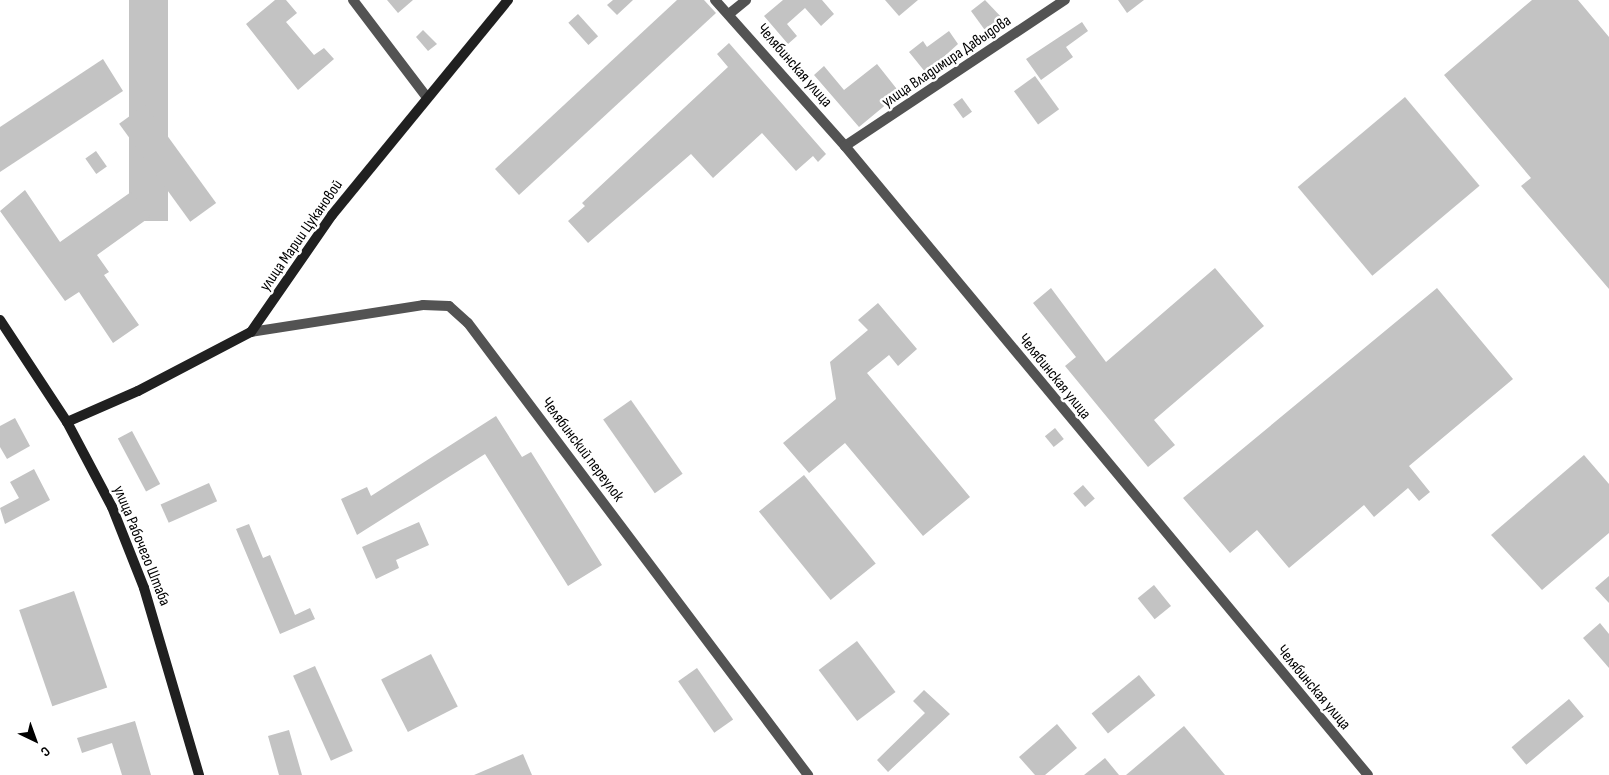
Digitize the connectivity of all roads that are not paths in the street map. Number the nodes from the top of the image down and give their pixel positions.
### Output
1 (353, 0) edge
2 (508, 0) edge
3 (715, 0) edge
4 (746, 0) edge
5 (1065, 0) edge
6 (729, 14) junction
7 (426, 96) junction
8 (845, 146) junction
9 (0, 320) edge
10 (251, 332) junction
11 (67, 422) junction
12 (199, 775) edge
13 (808, 775) edge
14 (1368, 775) edge

1 - 7 street
2 - 7 street, улица Марии Цукановой
3 - 6 street, Челябинская улица
4 - 6 street
5 - 8 street, улица Владимира Давыдова
6 - 8 street, Челябинская улица
7 - 10 street, улица Марии Цукановой
8 - 14 street, Челябинская улица
9 - 11 street, улица Рабочего Штаба
10 - 11 street, улица Марии Цукановой
10 - 13 street, Челябинский переулок
11 - 12 street, улица Рабочего Штаба

